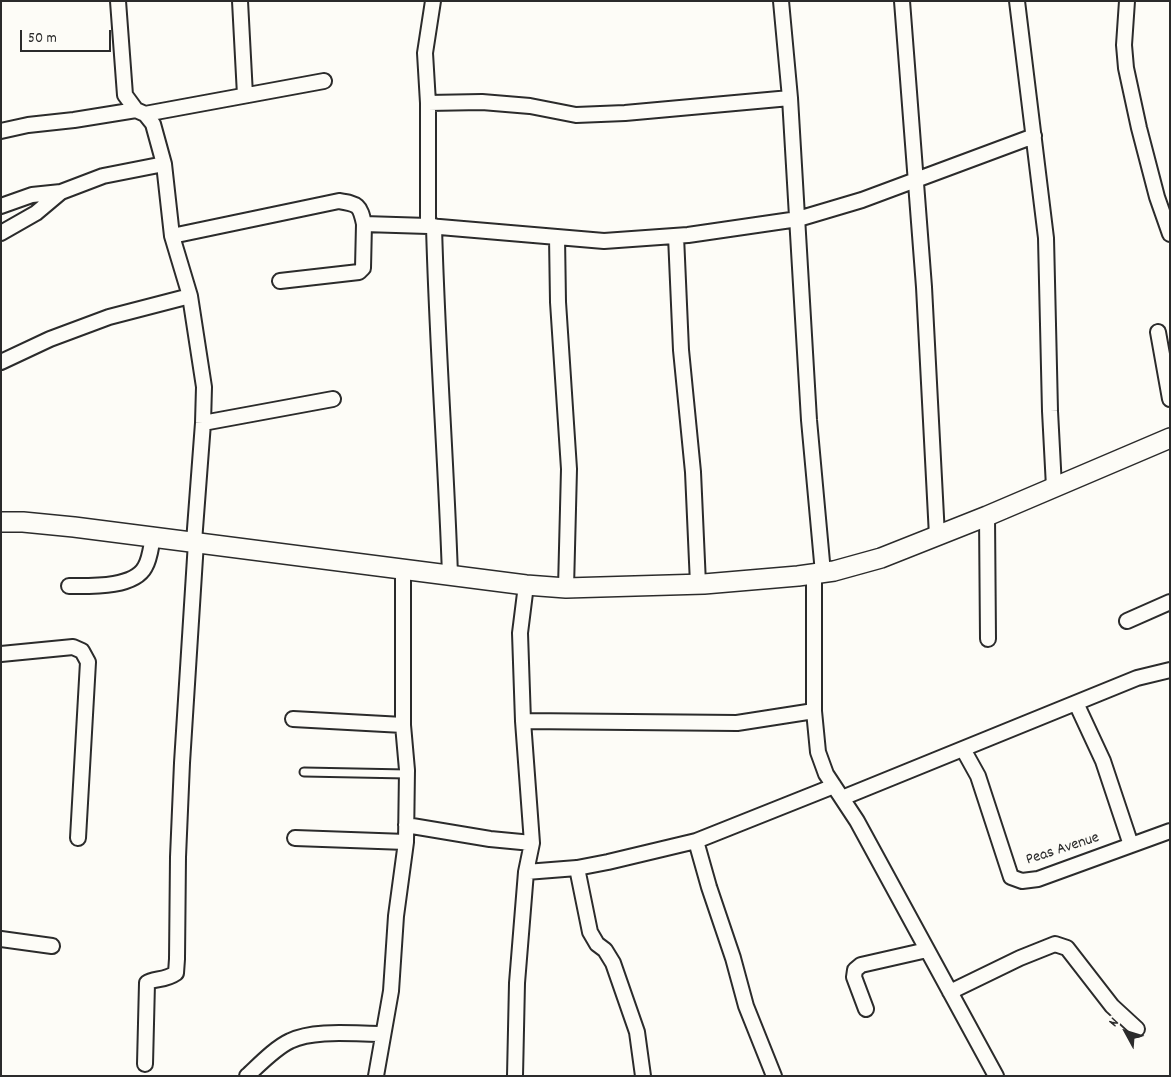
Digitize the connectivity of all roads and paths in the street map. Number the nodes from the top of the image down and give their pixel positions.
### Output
1 (118, 1) edge
2 (240, 1) edge
3 (433, 1) edge
4 (781, 1) edge
5 (902, 1) edge
6 (1017, 1) edge
7 (1127, 1) edge
8 (324, 81) dead end
9 (245, 95) junction
10 (790, 98) junction
11 (428, 103) junction
12 (141, 112) junction
13 (1, 132) edge
14 (1034, 136) junction
15 (164, 164) junction
16 (916, 178) junction
17 (61, 192) junction
18 (1, 206) edge
19 (798, 219) junction
20 (364, 224) junction
21 (431, 226) junction
22 (1, 233) edge
23 (1170, 234) edge
24 (172, 236) junction
25 (676, 236) junction
26 (557, 237) junction
27 (280, 281) dead end
28 (190, 296) junction
29 (1158, 332) dead end
30 (1, 362) edge
31 (333, 399) dead end
32 (1170, 400) edge
33 (204, 423) junction
34 (1170, 438) edge
35 (1054, 487) junction
36 (987, 516) junction
37 (1, 522) edge
38 (937, 536) junction
39 (153, 537) junction
40 (195, 542) junction
41 (403, 569) junction
42 (819, 573) junction
43 (450, 575) junction
44 (698, 584) junction
45 (526, 585) junction
46 (69, 586) dead end
47 (566, 588) junction
48 (1170, 602) edge
49 (1127, 621) dead end
50 (988, 639) dead end
51 (1, 654) edge
52 (1170, 670) edge
53 (1076, 704) junction
54 (814, 711) junction
55 (293, 719) dead end
56 (523, 722) junction
57 (403, 725) junction
58 (963, 749) junction
59 (304, 772) dead end
60 (407, 774) junction
61 (838, 792) junction
62 (406, 825) junction
63 (1170, 830) edge
64 (78, 838) dead end
65 (295, 838) dead end
66 (696, 841) junction
67 (406, 842) junction
68 (532, 843) junction
69 (1131, 845) junction
70 (577, 868) junction
71 (526, 872) junction
72 (1, 939) edge
73 (52, 946) dead end
74 (927, 950) junction
75 (950, 992) junction
76 (866, 1009) dead end
77 (1137, 1029) dead end
78 (383, 1034) junction
79 (145, 1064) dead end
80 (991, 1074) edge
81 (247, 1076) edge
82 (376, 1076) edge
83 (515, 1076) edge
84 (643, 1076) edge
85 (774, 1076) edge

1 - 12 street
2 - 9 street
3 - 11 street
4 - 10 street
5 - 16 street
6 - 14 street
7 - 23 street
8 - 9 street
9 - 12 street
10 - 11 street
10 - 19 street
11 - 21 street
12 - 13 street
12 - 15 street
14 - 16 street
14 - 35 street
15 - 17 street
15 - 24 street
16 - 19 street
16 - 38 street
17 - 18 street
17 - 22 street
19 - 25 street
19 - 42 street
20 - 21 street
20 - 24 street
20 - 27 street
21 - 26 street
21 - 43 street
24 - 28 street
25 - 26 street
25 - 44 street
26 - 47 street
28 - 30 street
28 - 33 street
29 - 32 street
31 - 33 street
33 - 40 street
34 - 35 street
35 - 36 street
36 - 38 street
36 - 50 street
37 - 39 street
38 - 42 street
39 - 40 street
39 - 46 street
40 - 41 street
40 - 79 street
41 - 43 street
41 - 57 street
42 - 44 street
42 - 54 street
43 - 45 street
44 - 47 street
45 - 47 street
45 - 56 street
48 - 49 street
51 - 64 street
52 - 53 street
53 - 58 street
53 - 69 street
54 - 56 street
54 - 61 street
55 - 57 street
56 - 68 street
57 - 60 street
58 - 61 street
58 - 69 street, Peas Avenue
59 - 60 lane
60 - 62 street
61 - 66 street
61 - 74 street
62 - 67 street
62 - 68 street
63 - 69 street, Peas Avenue
65 - 67 street
66 - 70 street
66 - 85 street
67 - 78 street
68 - 71 street
70 - 71 street
70 - 84 street
71 - 83 street
72 - 73 street
74 - 75 street
74 - 76 street
75 - 77 street
75 - 80 street
78 - 81 street
78 - 82 street

